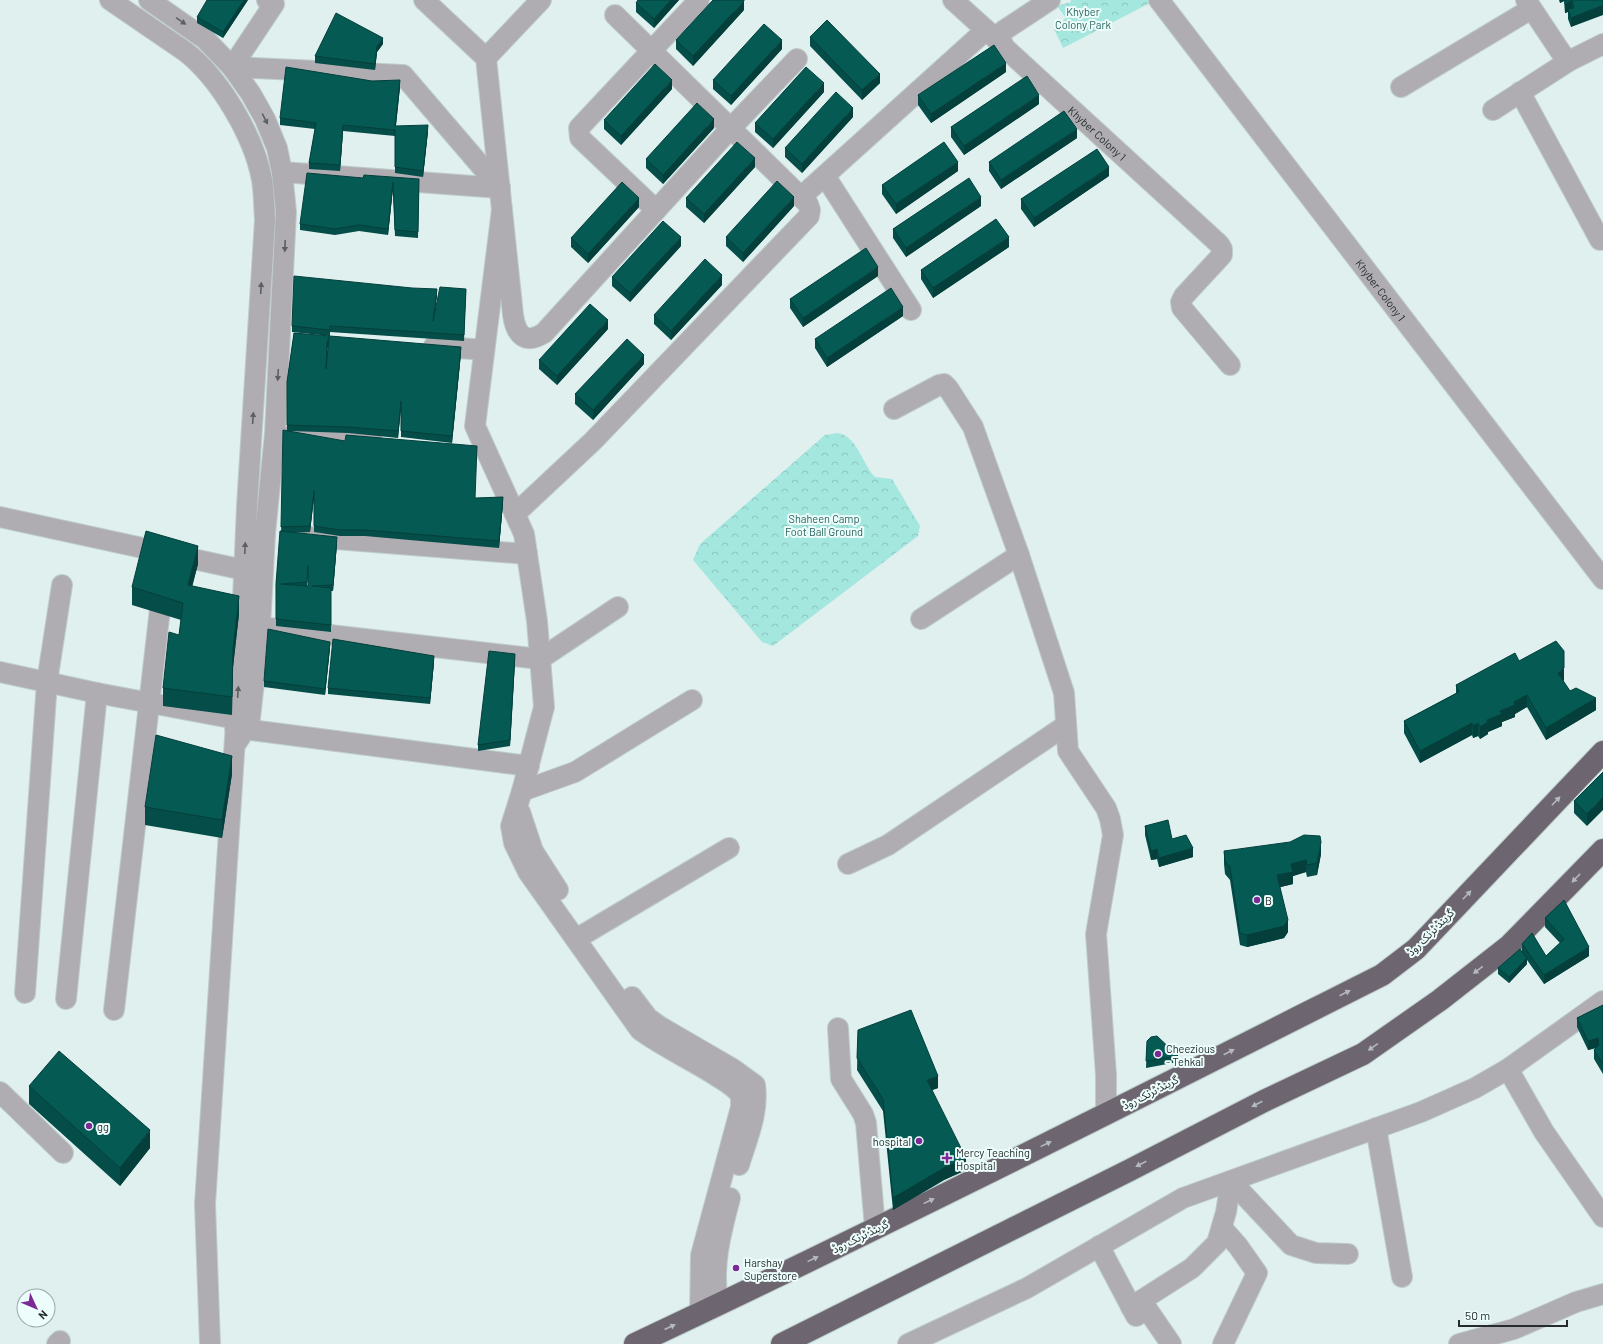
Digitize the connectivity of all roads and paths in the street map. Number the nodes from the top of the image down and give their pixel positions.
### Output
1 (110, 0) edge
2 (149, 0) edge
3 (267, 0) edge
4 (424, 0) edge
5 (541, 0) edge
6 (699, 0) edge
7 (953, 0) edge
8 (1050, 0) edge
9 (1159, 0) edge
10 (1529, 4) edge
11 (615, 15) dead end
12 (986, 30) junction
13 (1603, 44) edge
14 (1005, 48) junction
15 (651, 50) junction
16 (486, 58) junction
17 (797, 59) dead end
18 (1569, 61) junction
19 (232, 67) junction
20 (1401, 87) dead end
21 (1520, 92) junction
22 (1493, 110) dead end
23 (730, 129) junction
24 (282, 172) junction
25 (826, 176) junction
26 (500, 188) junction
27 (801, 197) junction
28 (502, 209) junction
29 (656, 210) junction
30 (1600, 240) dead end
31 (911, 310) dead end
32 (414, 345) edge
33 (484, 350) junction
34 (1230, 365) dead end
35 (894, 409) dead end
36 (275, 433) junction
37 (392, 442) edge
38 (462, 448) edge
39 (485, 449) junction
40 (515, 514) junction
41 (0, 518) edge
42 (278, 535) junction
43 (527, 554) junction
44 (1019, 555) junction
45 (244, 570) junction
46 (1603, 579) edge
47 (62, 585) dead end
48 (618, 607) dead end
49 (160, 609) edge
50 (921, 619) dead end
51 (260, 627) junction
52 (540, 658) junction
53 (0, 672) edge
54 (47, 682) junction
55 (97, 693) junction
56 (692, 700) dead end
57 (149, 704) junction
58 (1065, 726) junction
59 (238, 730) junction
60 (1603, 752) edge
61 (529, 766) junction
62 (520, 797) junction
63 (729, 848) dead end
64 (1603, 850) edge
65 (848, 864) dead end
66 (582, 936) junction
67 (25, 993) dead end
68 (66, 999) dead end
69 (1603, 1001) edge
70 (114, 1010) dead end
71 (838, 1028) dead end
72 (1508, 1069) junction
73 (0, 1092) edge
74 (1106, 1114) junction
75 (1376, 1128) junction
76 (63, 1153) dead end
77 (1231, 1181) junction
78 (1603, 1217) edge
79 (875, 1228) junction
80 (1222, 1228) junction
81 (1099, 1246) junction
82 (1348, 1254) dead end
83 (1402, 1277) dead end
84 (1603, 1294) edge
85 (1131, 1308) junction
86 (709, 1309) junction
87 (210, 1344) edge
88 (635, 1344) edge
89 (782, 1344) edge
90 (908, 1344) edge
91 (1171, 1344) edge
92 (1223, 1344) edge
93 (1459, 1344) edge

45 -> 1 street
2 -> 19 street
3 - 19 street
4 - 16 street
5 - 16 street
6 - 15 street
7 - 12 street
8 - 14 street
9 - 46 street, Khyber Colony 1
10 - 18 street
10 - 20 street
11 - 15 street
12 - 14 street
12 - 25 street
13 - 18 street
14 - 34 street, Khyber Colony 1
15 - 23 street
15 - 29 street
16 - 26 street
17 - 23 street
18 - 21 street
19 -> 24 street
19 - 26 street
21 - 22 street
21 - 30 street
23 - 27 street
23 - 29 street
24 - 26 street
24 -> 36 street
25 - 27 street
25 - 31 street
26 - 28 street
27 - 40 street
28 - 29 street
28 - 33 street
32 - 33 street
33 - 39 street
35 - 44 street
36 - 37 street
36 - 42 street
38 - 39 street
39 - 40 street
40 - 43 street
41 - 45 street
42 - 43 street
42 - 51 street
43 - 52 street
44 - 50 street
44 - 58 street
59 -> 45 street
47 - 54 street
48 - 52 street
49 - 57 street
51 - 52 street
51 - 59 street
52 - 61 street
53 - 54 street
54 - 55 street
54 - 67 street
55 - 57 street
55 - 68 street
56 - 62 street
57 - 59 street
57 - 70 street
58 - 65 street
58 - 74 street
59 - 61 street
59 - 87 street
74 -> 60 highway, گرینڈ ٹرنک روڈ
61 - 62 street
62 - 66 street
63 - 66 street
64 -> 89 highway
66 - 86 street
69 - 72 street
71 - 79 street
72 - 75 street
72 - 78 street
73 - 76 street
79 -> 74 highway, گرینڈ ٹرنک روڈ
75 - 77 street
75 - 83 street
77 - 80 street
77 - 81 street
77 - 82 street
86 -> 79 highway, گرینڈ ٹرنک روڈ
80 - 85 street
80 - 92 street
81 - 85 street
81 - 90 street
84 - 93 street
85 - 91 street
88 -> 86 highway, گرینڈ ٹرنک روڈ

